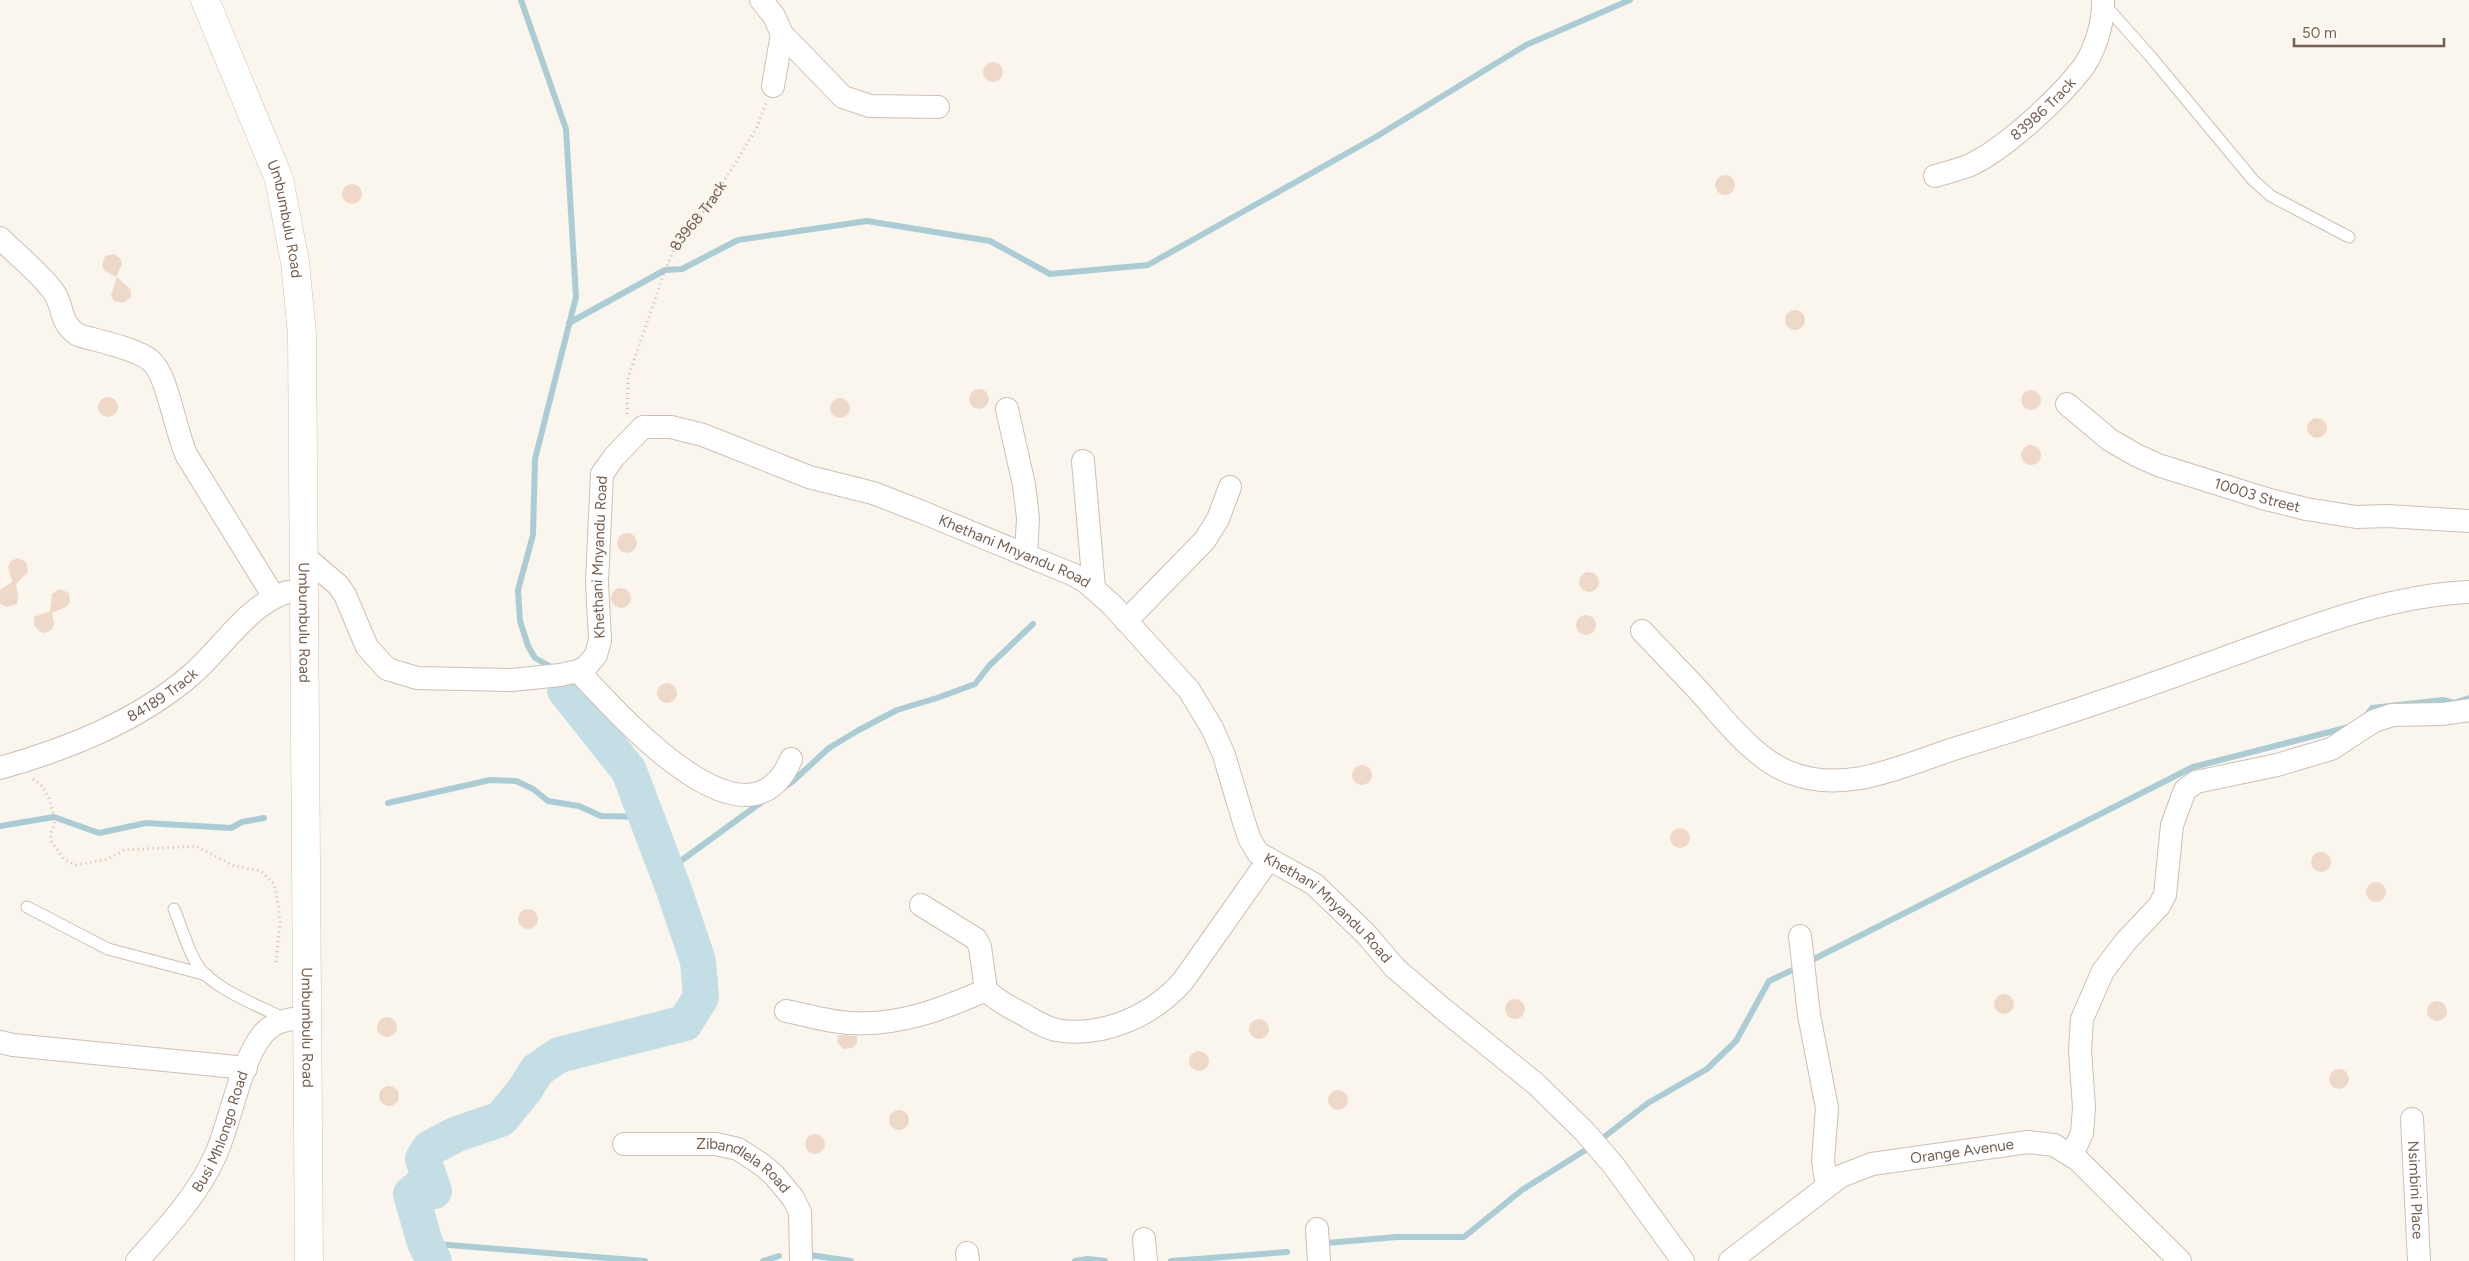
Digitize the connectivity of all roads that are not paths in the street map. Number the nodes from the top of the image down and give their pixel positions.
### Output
1 (205, 0) edge
2 (761, 0) edge
3 (2104, 2) edge
4 (782, 34) junction
5 (773, 86) road end
6 (938, 107) dead end
7 (1935, 176) dead end
8 (2349, 237) dead end
9 (0, 238) edge
10 (2067, 404) dead end
11 (1007, 409) dead end
12 (1083, 461) dead end
13 (1230, 487) dead end
14 (2469, 521) edge
15 (1026, 554) junction
16 (304, 556) junction
17 (302, 587) junction
18 (1094, 588) junction
19 (2469, 592) edge
20 (274, 597) junction
21 (1126, 621) junction
22 (1642, 631) dead end
23 (578, 671) junction
24 (2469, 710) edge
25 (791, 759) dead end
26 (8, 766) edge
27 (1269, 859) junction
28 (921, 905) dead end
29 (27, 907) dead end
30 (174, 909) dead end
31 (1800, 936) dead end
32 (206, 975) junction
33 (986, 990) junction
34 (786, 1011) dead end
35 (296, 1018) junction
36 (0, 1042) edge
37 (246, 1068) junction
38 (2412, 1119) dead end
39 (624, 1144) dead end
40 (2072, 1156) junction
41 (1827, 1186) junction
42 (1317, 1229) dead end
43 (137, 1261) edge
44 (309, 1261) edge
45 (801, 1261) edge
46 (1319, 1261) edge
47 (1683, 1261) edge
48 (1730, 1261) edge
49 (2180, 1261) edge
50 (2419, 1261) edge

1 - 16 main road, Umbumbulu Road
2 - 4 street
3 - 7 street, 83986 Track
3 - 8 lane
4 - 5 street
4 - 6 street
9 - 20 street
10 - 14 street, 10003 Street
11 - 15 street
12 - 18 street
13 - 21 street
15 - 18 street, Khethani Mnyandu Road
15 - 23 street, Khethani Mnyandu Road
16 - 17 main road, Umbumbulu Road
16 - 23 street
17 - 20 street, 84189 Track
17 - 35 main road, Umbumbulu Road
18 - 21 street, Khethani Mnyandu Road
19 - 22 street
20 - 26 street, 84189 Track
21 - 27 street, Khethani Mnyandu Road
23 - 25 street
24 - 40 street
27 - 33 street
27 - 47 street, Khethani Mnyandu Road
28 - 33 street
29 - 32 lane
30 - 32 lane
31 - 41 street
32 - 35 lane
33 - 34 street
35 - 37 street, Busi Mhlongo Road
35 - 44 main road, Umbumbulu Road
36 - 37 street
37 - 43 street, Busi Mhlongo Road
38 - 50 street, Nsimbini Place
39 - 45 street, Zibandlela Road
40 - 41 street, Orange Avenue
40 - 49 street, Orange Avenue
41 - 48 street, Orange Avenue
42 - 46 street

